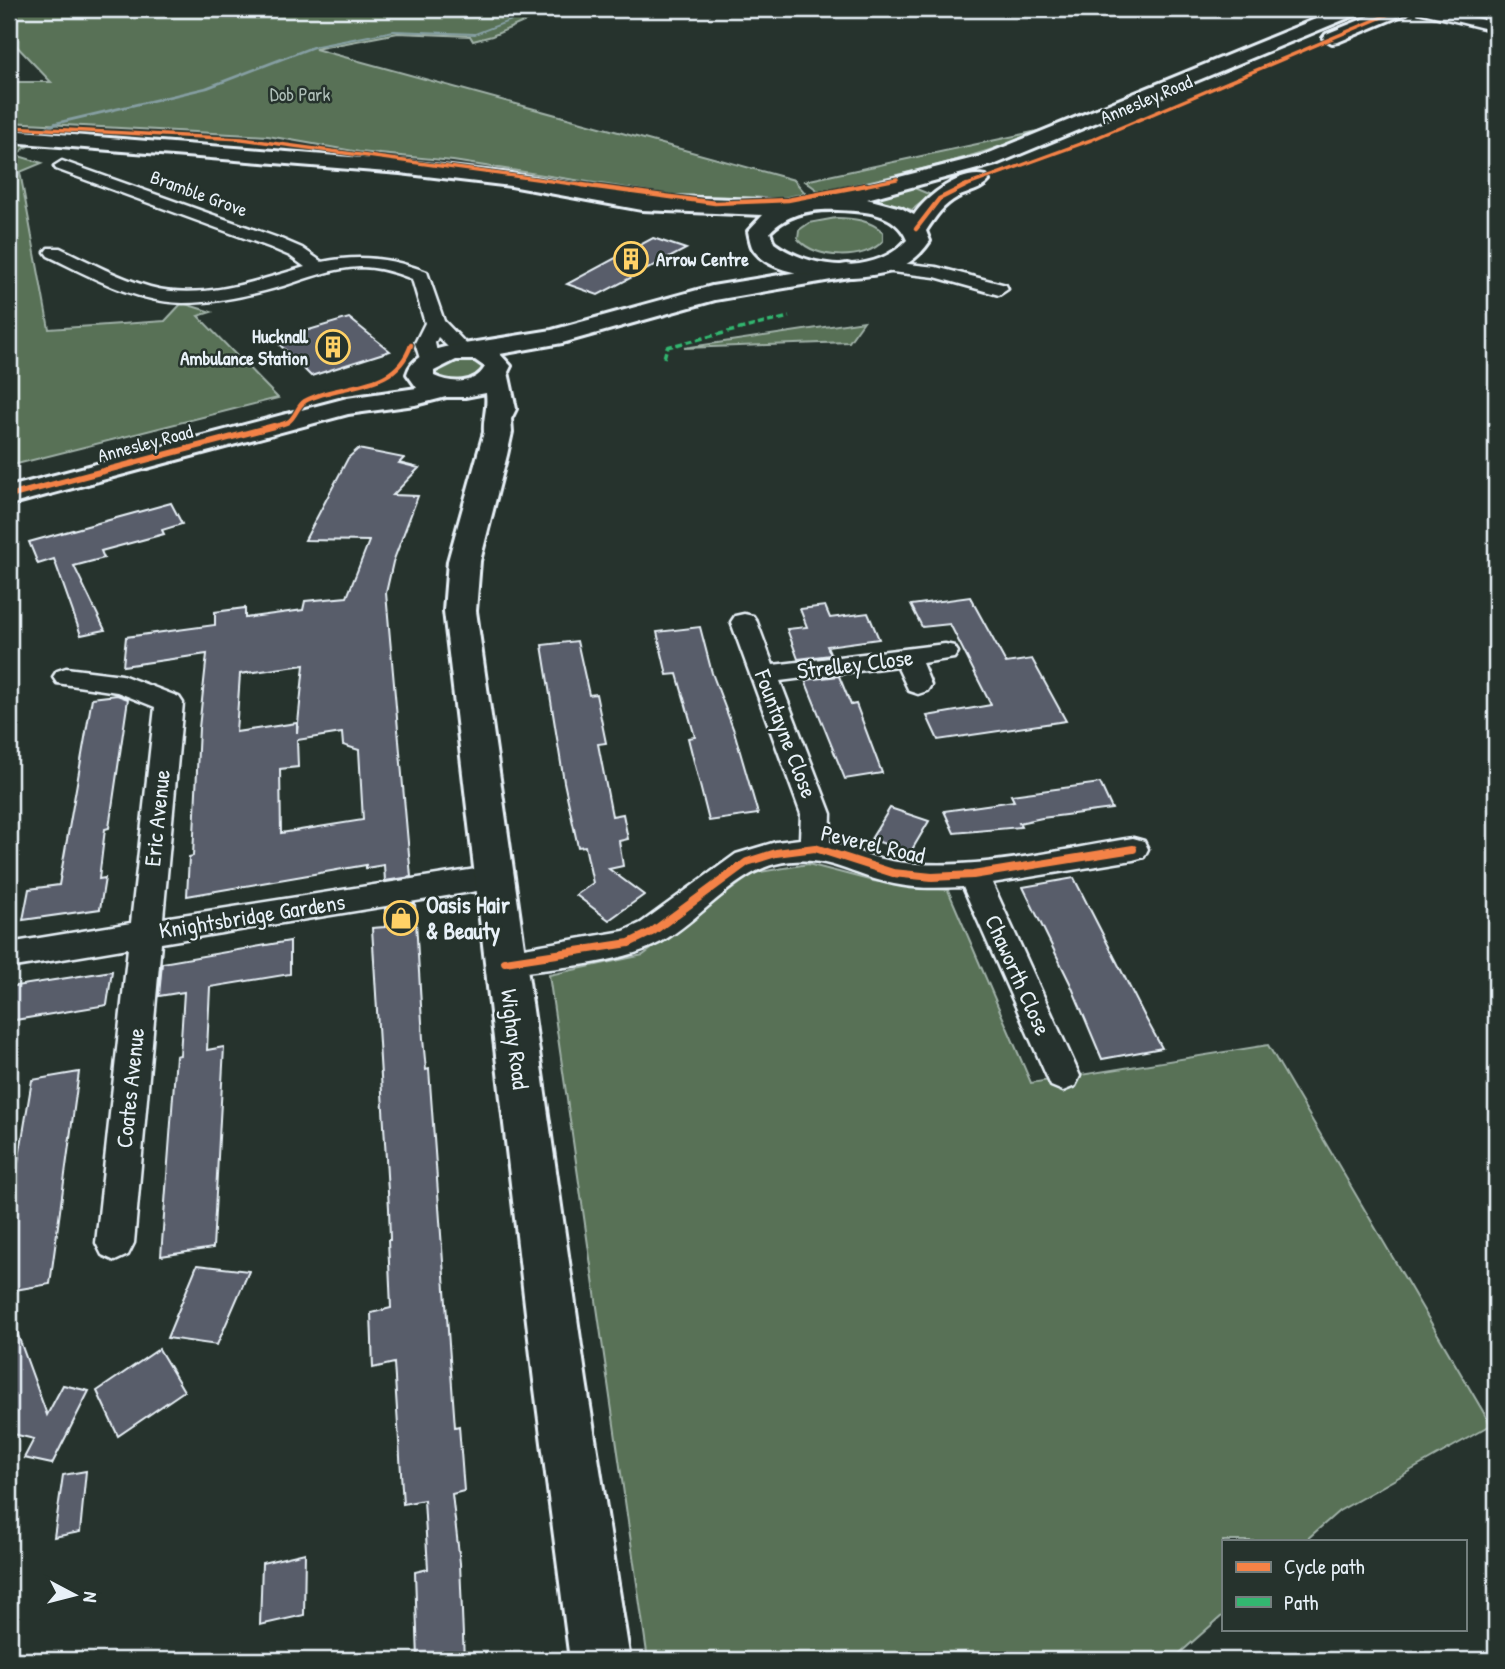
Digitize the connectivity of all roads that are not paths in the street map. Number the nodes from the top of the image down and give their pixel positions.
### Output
1 (1354, 9) edge
2 (1401, 9) edge
3 (1423, 9) edge
4 (1447, 9) edge
5 (1496, 21) edge
6 (1496, 27) edge
7 (9, 136) edge
8 (62, 166) dead end
9 (642, 203) junction
10 (825, 203) junction
11 (795, 208) junction
12 (916, 238) junction
13 (764, 246) junction
14 (54, 252) dead end
15 (79, 263) junction
16 (881, 266) junction
17 (317, 267) junction
18 (61, 271) dead end
19 (847, 271) junction
20 (966, 278) junction
21 (999, 289) dead end
22 (712, 293) junction
23 (435, 323) junction
24 (553, 338) junction
25 (468, 352) junction
26 (426, 364) junction
27 (497, 370) junction
28 (446, 389) junction
29 (347, 407) junction
30 (498, 419) junction
31 (9, 496) edge
32 (744, 622) dead end
33 (945, 652) dead end
34 (906, 657) junction
35 (764, 675) junction
36 (66, 677) dead end
37 (918, 685) dead end
38 (815, 848) junction
39 (1133, 849) dead end
40 (973, 875) junction
41 (495, 877) junction
42 (146, 933) junction
43 (9, 955) edge
44 (505, 962) junction
45 (1063, 1076) dead end
46 (115, 1243) dead end
47 (600, 1660) edge

1 - 10 main road, Annesley Road
2 - 12 main road, Annesley Road
3 - 6 street
4 - 5 street
7 - 9 main road
8 - 17 street, Bramble Grove
9 - 11 main road
9 - 13 main road
10 - 11 main road
10 - 12 main road
11 - 13 main road
12 - 16 main road
12 - 20 street
13 - 19 main road
13 - 22 main road
14 - 15 street
15 - 17 street
15 - 18 street
16 - 19 main road
16 - 20 street
17 - 23 street
19 - 22 main road
20 - 21 street
22 - 24 main road
23 - 25 street
23 - 26 street
24 - 25 main road
24 - 27 main road
25 - 26 main road, Annesley Road
25 - 27 main road
26 - 28 main road
26 - 29 main road, Annesley Road
27 - 28 main road, Annesley Road
27 - 30 main road, Wighay Road
28 - 29 main road, Annesley Road
28 - 30 main road
29 - 31 main road, Annesley Road
30 - 41 main road, Wighay Road
32 - 35 street, Fountayne Close
33 - 34 street, Strelley Close
34 - 35 street, Strelley Close
34 - 37 street
35 - 38 street, Fountayne Close
36 - 42 street, Eric Avenue
38 - 40 street, Peverel Road
38 - 44 street, Peverel Road
39 - 40 street, Peverel Road
40 - 45 street, Chaworth Close
41 - 42 street, Knightsbridge Gardens
41 - 44 main road, Wighay Road
42 - 43 street, Knightsbridge Gardens
42 - 46 street, Coates Avenue
44 - 47 main road, Wighay Road

